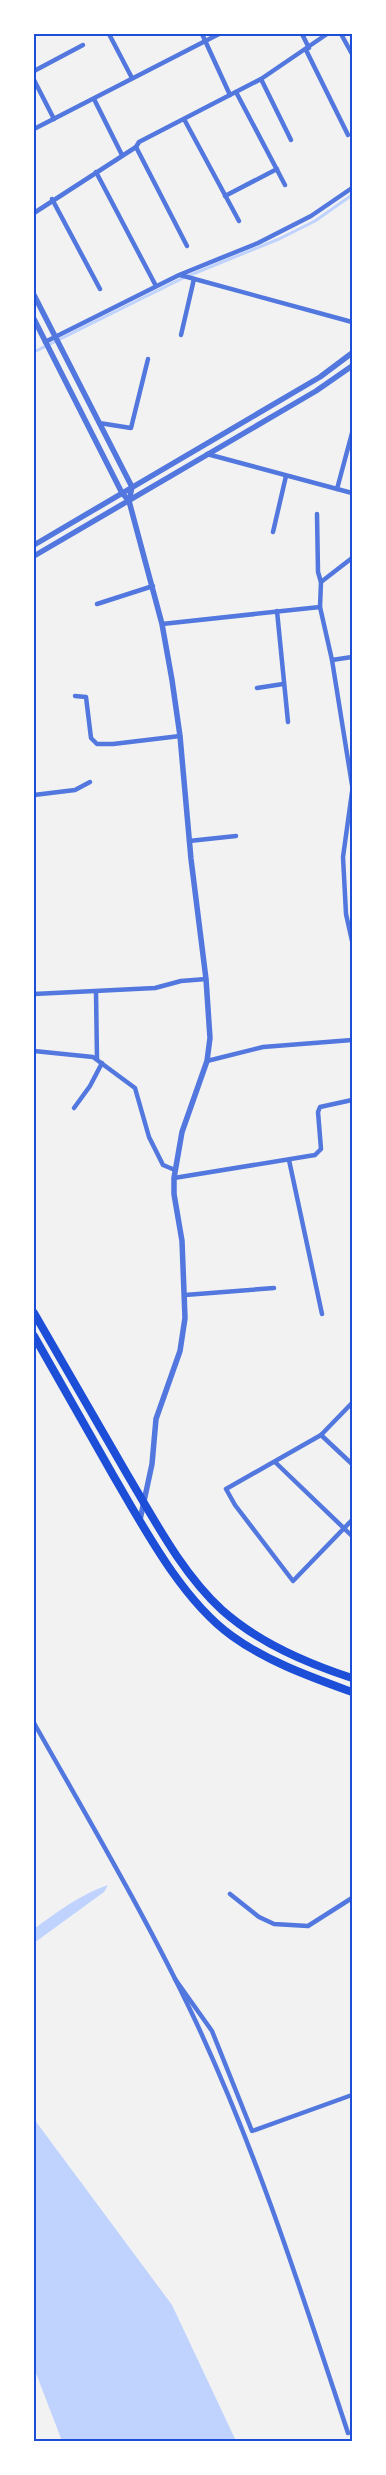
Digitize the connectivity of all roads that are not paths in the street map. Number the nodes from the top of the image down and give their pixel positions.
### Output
1 (109, 34) edge
2 (202, 34) edge
3 (219, 34) edge
4 (302, 34) edge
5 (327, 34) edge
6 (341, 34) edge
7 (206, 41) junction
8 (83, 45) dead end
9 (308, 49) junction
10 (352, 54) edge
11 (34, 71) edge
12 (132, 78) junction
13 (261, 79) junction
14 (34, 80) edge
15 (236, 92) junction
16 (230, 95) junction
17 (94, 99) junction
18 (54, 119) junction
19 (184, 119) junction
20 (34, 129) edge
21 (348, 135) dead end
22 (291, 140) dead end
23 (136, 147) junction
24 (122, 156) junction
25 (277, 169) junction
26 (96, 172) junction
27 (285, 185) dead end
28 (352, 188) edge
29 (225, 196) junction
30 (52, 199) junction
31 (34, 213) edge
32 (239, 221) dead end
33 (187, 246) dead end
34 (179, 275) junction
35 (194, 279) junction
36 (156, 286) junction
37 (100, 289) dead end
38 (34, 295) edge
39 (34, 320) edge
40 (352, 322) edge
41 (54, 336) junction
42 (180, 336) dead end
43 (45, 342) junction
44 (352, 353) edge
45 (148, 358) dead end
46 (352, 366) edge
47 (99, 422) junction
48 (352, 433) edge
49 (208, 454) junction
50 (286, 476) junction
51 (132, 486) junction
52 (338, 489) junction
53 (122, 493) junction
54 (352, 493) edge
55 (129, 501) junction
56 (316, 514) dead end
57 (273, 532) dead end
58 (34, 544) edge
59 (34, 556) edge
60 (352, 558) edge
61 (321, 582) junction
62 (153, 586) junction
63 (97, 604) dead end
64 (320, 608) junction
65 (277, 611) junction
66 (162, 624) junction
67 (352, 658) edge
68 (332, 660) junction
69 (284, 684) junction
70 (257, 688) dead end
71 (75, 696) dead end
72 (288, 722) dead end
73 (180, 736) junction
74 (90, 782) dead end
75 (352, 785) edge
76 (352, 792) edge
77 (34, 795) edge
78 (236, 836) dead end
79 (189, 841) junction
80 (352, 941) edge
81 (206, 979) junction
82 (96, 992) junction
83 (34, 994) edge
84 (352, 1040) edge
85 (34, 1051) edge
86 (97, 1059) junction
87 (207, 1061) junction
88 (102, 1063) junction
89 (352, 1100) edge
90 (74, 1108) dead end
91 (289, 1160) junction
92 (175, 1170) junction
93 (174, 1178) junction
94 (274, 1288) dead end
95 (185, 1295) junction
96 (34, 1313) edge
97 (322, 1314) dead end
98 (34, 1336) edge
99 (352, 1403) edge
100 (321, 1435) junction
101 (275, 1462) junction
102 (352, 1464) edge
103 (145, 1504) junction
104 (140, 1520) junction
105 (352, 1520) edge
106 (344, 1528) junction
107 (352, 1536) edge
108 (352, 1678) edge
109 (352, 1692) edge
110 (34, 1724) edge
111 (230, 1894) dead end
112 (352, 1898) edge
113 (172, 1976) junction
114 (352, 2095) edge
115 (348, 2433) dead end

1 - 12 street
2 - 7 street
3 - 7 street
4 - 9 street
5 - 9 street
6 - 10 street
7 - 12 street
7 - 16 street
8 - 11 street
9 - 13 street
9 - 21 street
12 - 17 street
13 - 15 street
13 - 22 street
14 - 18 street
15 - 16 street
15 - 25 street
16 - 19 street
17 - 18 street
17 - 24 street
18 - 20 street
19 - 23 street
19 - 29 street
23 - 24 street
23 - 33 street
24 - 26 street
25 - 27 street
25 - 29 street
26 - 30 street
26 - 36 street
28 - 34 street
29 - 32 street
30 - 31 street
30 - 37 street
34 - 35 street
34 - 36 street
35 - 40 street
35 - 42 street
36 - 41 street
38 - 41 street
39 - 43 street
41 - 43 street
41 - 47 street
43 - 53 street
44 - 51 street
45 - 47 street
46 - 49 street
47 - 51 street
48 - 52 street
49 - 50 street
49 - 55 street
50 - 52 street
50 - 57 street
51 - 53 street
51 - 55 street
52 - 54 street
53 - 55 street
53 - 58 street
55 - 59 street
55 - 62 street
56 - 61 street
60 - 61 street
61 - 64 street
62 - 63 street
62 - 66 street
64 - 65 street
64 - 68 street
65 - 66 street
65 - 69 street
66 - 73 street
67 - 68 street
68 - 75 street
69 - 70 street
69 - 72 street
71 - 73 street
73 - 79 street
74 - 77 street
76 - 80 street
78 - 79 street
79 - 81 street
81 - 82 street
81 - 87 street
82 - 83 street
82 - 86 street
84 - 87 street
85 - 86 street
86 - 88 street
87 - 92 street
88 - 90 street
88 - 92 street
89 - 91 street
91 - 93 street
91 - 97 street
92 - 93 street
93 - 95 street
94 - 95 street
95 - 103 street
96 - 103 main road
98 - 104 main road
99 - 100 street
100 - 101 street
100 - 102 street
101 - 106 street
101 - 106 street
103 - 104 street
103 - 108 main road
104 - 109 main road
105 - 106 street
106 - 107 street
110 - 113 street
111 - 112 street
113 - 114 street
113 - 115 street

